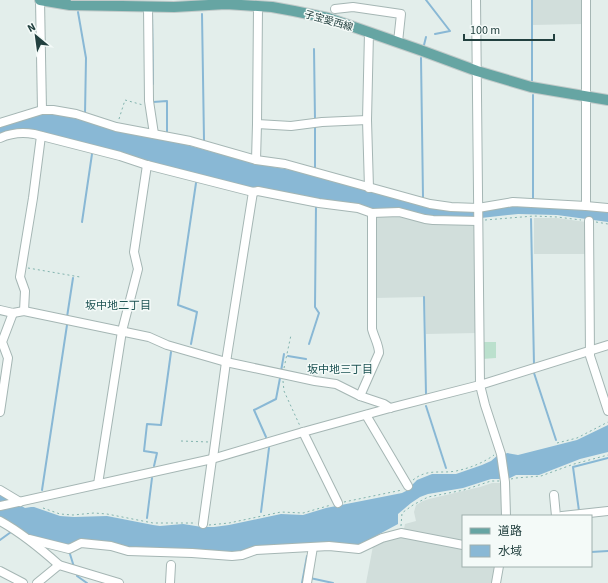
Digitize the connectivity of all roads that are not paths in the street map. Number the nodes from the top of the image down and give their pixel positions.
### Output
1 (40, 0) edge
2 (335, 0) edge
3 (476, 0) edge
4 (586, 0) edge
5 (144, 4) edge
6 (272, 4) edge
7 (258, 7) junction
8 (335, 9) junction
9 (336, 21) junction
10 (369, 32) junction
11 (398, 42) junction
12 (477, 71) junction
13 (586, 97) junction
14 (608, 100) edge
15 (42, 110) junction
16 (367, 120) junction
17 (0, 123) edge
18 (257, 124) junction
19 (154, 134) junction
20 (41, 136) junction
21 (0, 138) edge
22 (256, 160) junction
23 (147, 165) junction
24 (369, 188) junction
25 (253, 192) junction
26 (586, 206) junction
27 (608, 208) edge
28 (478, 209) junction
29 (372, 213) junction
30 (478, 221) junction
31 (588, 221) road end
32 (0, 310) edge
33 (24, 311) junction
34 (14, 313) junction
35 (122, 331) junction
36 (608, 345) edge
37 (589, 352) junction
38 (226, 362) junction
39 (480, 385) junction
40 (360, 396) junction
41 (390, 408) junction
42 (608, 411) edge
43 (0, 412) edge
44 (366, 415) junction
45 (303, 432) junction
46 (213, 459) junction
47 (98, 484) junction
48 (408, 486) road end
49 (0, 490) edge
50 (554, 495) dead end
51 (20, 502) junction
52 (338, 503) road end
53 (0, 506) edge
54 (608, 511) edge
55 (506, 515) edge
56 (556, 515) edge
57 (571, 515) edge
58 (0, 521) edge
59 (203, 524) road end
60 (29, 539) junction
61 (462, 545) edge
62 (313, 547) junction
63 (59, 565) junction
64 (171, 565) dead end
65 (499, 567) edge
66 (0, 571) edge
67 (23, 583) edge
68 (37, 583) edge
69 (119, 583) edge
70 (170, 583) edge
71 (307, 583) edge
72 (496, 583) edge

1 - 5 main road, 子宝愛西線
1 - 15 street
2 - 8 street
3 - 12 street
4 - 13 street
5 - 7 main road, 子宝愛西線
5 - 19 street
6 - 7 main road, 子宝愛西線
6 - 9 main road, 子宝愛西線
7 - 18 street
8 - 9 street
8 - 11 street
9 - 10 main road, 子宝愛西線
10 - 11 main road, 子宝愛西線
10 - 16 street
11 - 12 main road, 子宝愛西線
12 - 13 main road, 子宝愛西線
12 - 28 street
13 - 14 main road, 子宝愛西線
13 - 26 street
15 - 17 street
15 - 19 street
16 - 18 street
16 - 24 street
18 - 22 street
19 - 22 street
20 - 21 street
20 - 23 street
20 - 33 street
22 - 24 street
23 - 25 street
23 - 35 street
24 - 28 street
25 - 29 street
25 - 38 street
26 - 27 street
26 - 28 street
28 - 30 street
29 - 30 street
29 - 40 street
30 - 39 street
31 - 37 street
32 - 34 street
33 - 34 street
33 - 35 street
34 - 43 street
35 - 38 street
35 - 47 street
36 - 37 street
37 - 39 street
37 - 42 street
38 - 40 street
38 - 46 street
39 - 41 street
39 - 55 street
40 - 41 street
41 - 44 street
44 - 45 street
44 - 48 street
45 - 46 street
45 - 52 street
46 - 47 street
46 - 59 street
47 - 51 street
49 - 51 street
50 - 56 street
51 - 53 street
54 - 57 street
58 - 60 street
60 - 62 street
60 - 63 street
61 - 62 street
62 - 71 street
63 - 68 street
63 - 69 street
64 - 70 street
65 - 72 street
66 - 67 street

